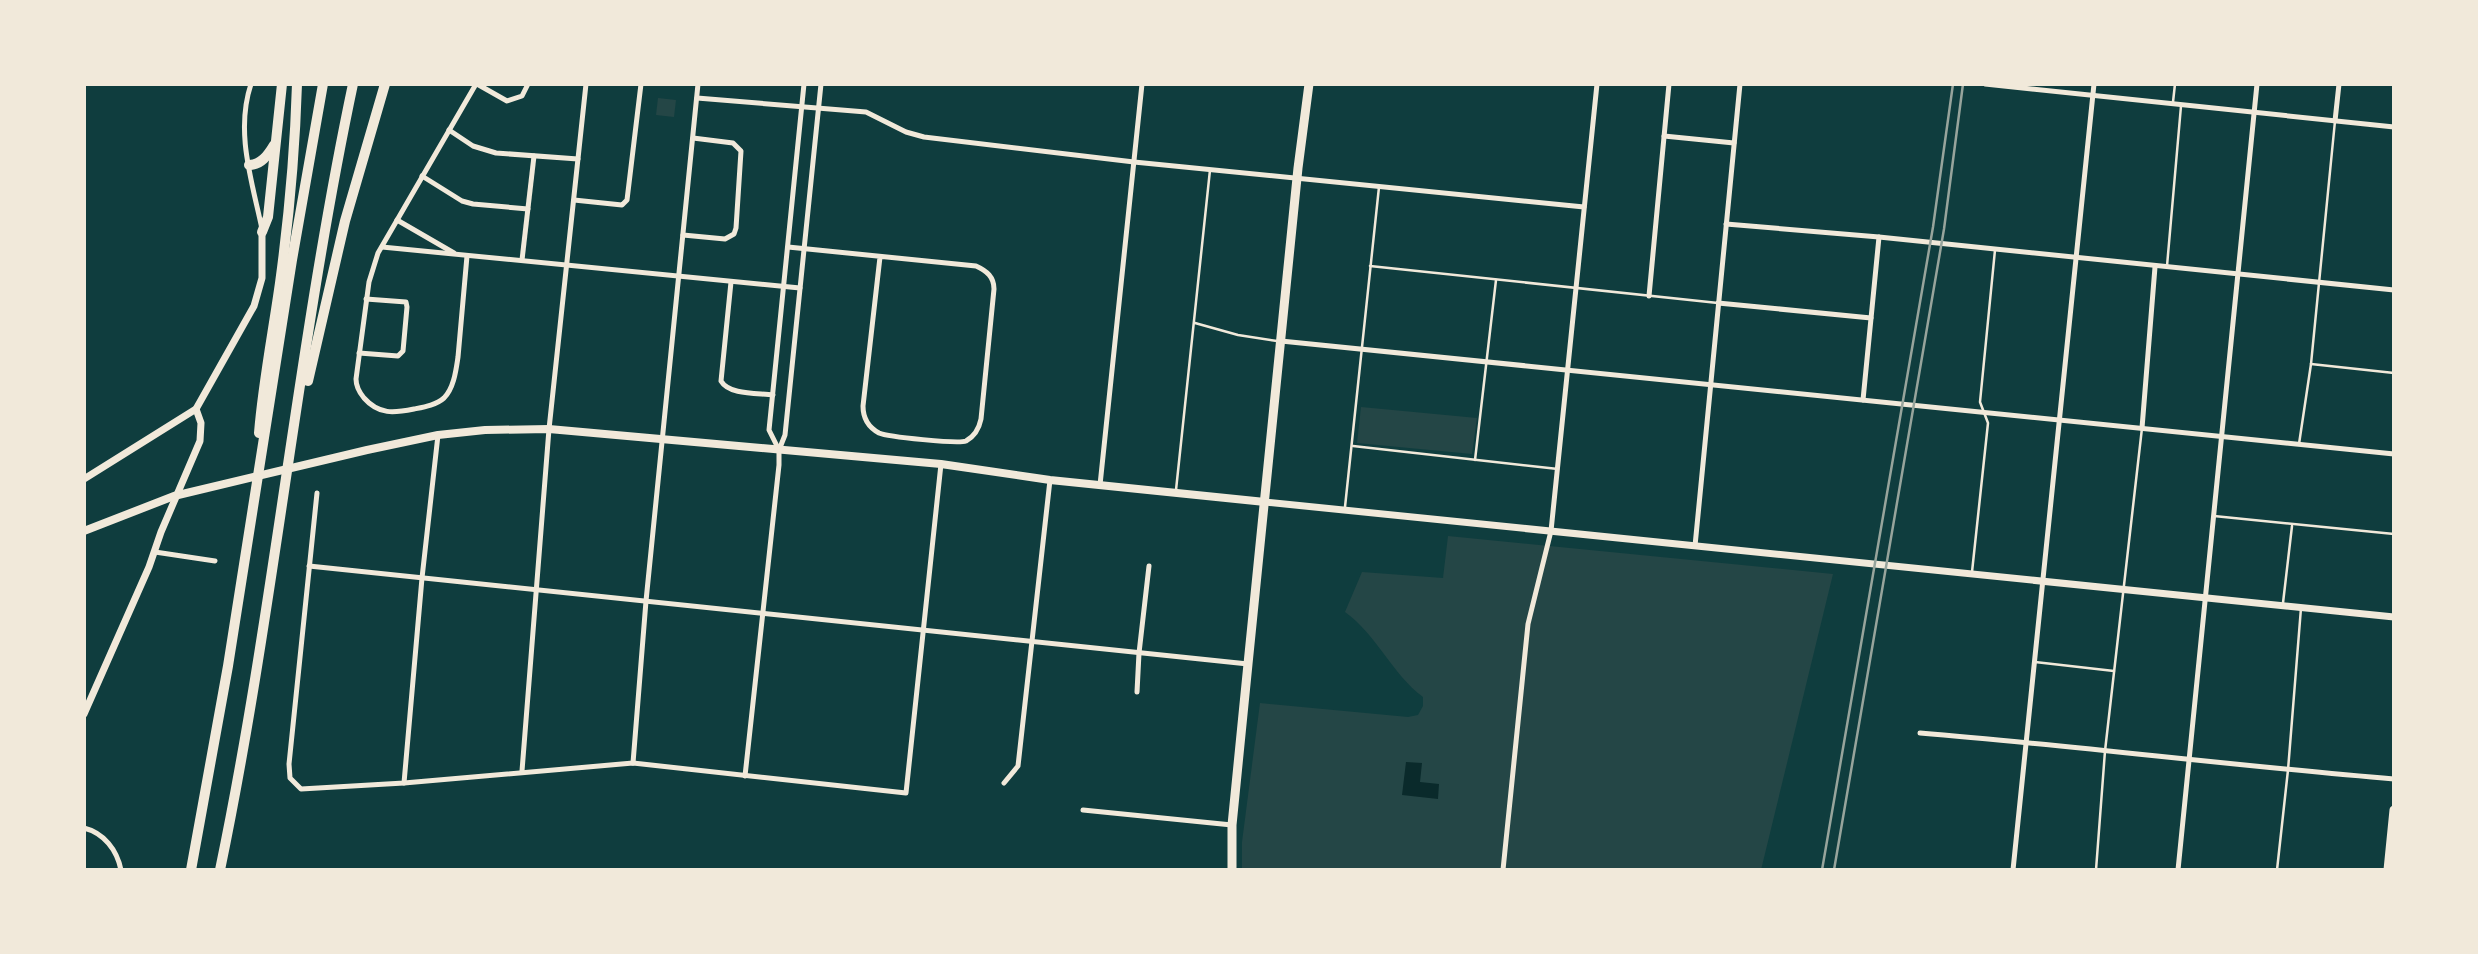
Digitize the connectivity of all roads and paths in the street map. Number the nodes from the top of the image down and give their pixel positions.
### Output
1 (251, 84) edge
2 (282, 84) edge
3 (297, 84) edge
4 (323, 84) edge
5 (353, 84) edge
6 (385, 84) edge
7 (477, 84) edge
8 (528, 84) edge
9 (586, 84) edge
10 (640, 84) edge
11 (698, 84) edge
12 (804, 84) edge
13 (821, 84) edge
14 (1142, 84) edge
15 (1309, 84) edge
16 (1597, 84) edge
17 (1669, 84) edge
18 (1740, 84) edge
19 (1985, 84) edge
20 (2094, 84) edge
21 (2175, 84) edge
22 (2258, 84) edge
23 (2339, 84) edge
24 (2093, 94) junction
25 (697, 97) junction
26 (2173, 104) junction
27 (2181, 106) junction
28 (802, 107) junction
29 (818, 107) junction
30 (2254, 113) junction
31 (2335, 121) junction
32 (2394, 127) edge
33 (449, 130) junction
34 (1664, 136) junction
35 (693, 138) junction
36 (276, 142) junction
37 (1734, 142) junction
38 (534, 156) junction
39 (578, 159) junction
40 (1134, 163) junction
41 (249, 165) junction
42 (1210, 170) junction
43 (422, 176) junction
44 (1297, 179) junction
45 (1379, 187) junction
46 (574, 200) junction
47 (1584, 207) junction
48 (528, 209) junction
49 (397, 220) junction
50 (1726, 224) junction
51 (262, 232) junction
52 (683, 235) junction
53 (1879, 237) junction
54 (382, 247) junction
55 (788, 247) junction
56 (805, 248) junction
57 (1995, 250) junction
58 (457, 254) junction
59 (467, 256) junction
60 (880, 257) junction
61 (2076, 258) junction
62 (522, 260) junction
63 (567, 265) junction
64 (1370, 266) junction
65 (2155, 267) junction
66 (2167, 267) junction
67 (2239, 274) junction
68 (679, 277) junction
69 (1496, 280) junction
70 (731, 282) junction
71 (2318, 282) junction
72 (783, 286) junction
73 (800, 288) junction
74 (1576, 288) junction
75 (2394, 290) edge
76 (1649, 296) junction
77 (366, 299) junction
78 (1718, 303) junction
79 (1871, 318) junction
80 (1195, 323) junction
81 (1281, 341) junction
82 (1362, 349) junction
83 (359, 352) junction
84 (1487, 361) junction
85 (2311, 364) junction
86 (1568, 370) junction
87 (2394, 373) edge
88 (1711, 384) junction
89 (773, 395) junction
90 (1863, 400) junction
91 (196, 409) junction
92 (1984, 412) junction
93 (2060, 420) junction
94 (2142, 428) junction
95 (549, 429) junction
96 (294, 432) junction
97 (438, 435) junction
98 (2223, 436) junction
99 (663, 440) junction
100 (2299, 444) junction
101 (1353, 446) junction
102 (779, 450) junction
103 (2394, 454) edge
104 (1475, 460) junction
105 (942, 464) junction
106 (1558, 469) junction
107 (84, 479) edge
108 (1050, 480) junction
109 (1100, 485) junction
110 (317, 493) dead end
111 (1176, 493) junction
112 (1265, 502) junction
113 (254, 507) junction
114 (1345, 510) junction
115 (2214, 516) junction
116 (2292, 525) junction
117 (84, 531) edge
118 (1551, 531) junction
119 (2394, 534) edge
120 (1695, 546) junction
121 (155, 552) junction
122 (215, 561) dead end
123 (309, 566) junction
124 (1149, 566) dead end
125 (1971, 574) junction
126 (422, 578) junction
127 (2043, 582) junction
128 (537, 590) junction
129 (2123, 590) junction
130 (2206, 598) junction
131 (646, 601) junction
132 (2283, 606) junction
133 (2301, 608) junction
134 (762, 613) junction
135 (2394, 617) edge
136 (925, 630) junction
137 (1033, 642) junction
138 (1139, 653) junction
139 (2035, 662) junction
140 (1248, 664) junction
141 (2114, 671) junction
142 (1137, 692) dead end
143 (84, 714) edge
144 (1920, 733) dead end
145 (2026, 741) junction
146 (2105, 751) junction
147 (2189, 760) junction
148 (633, 763) junction
149 (2288, 770) junction
150 (522, 771) junction
151 (746, 776) junction
152 (2394, 779) edge
153 (404, 783) junction
154 (1004, 783) dead end
155 (1083, 810) dead end
156 (2394, 810) edge
157 (1233, 825) junction
158 (84, 828) edge
159 (2390, 864) edge
160 (121, 870) edge
161 (191, 870) edge
162 (220, 870) edge
163 (1231, 870) edge
164 (1503, 870) edge
165 (2013, 870) edge
166 (2096, 870) edge
167 (2178, 870) edge
168 (2277, 870) edge

1 - 41 street
2 - 36 highway
3 - 113 highway
4 - 113 highway
5 - 96 highway
6 - 96 highway
7 - 8 street
7 - 33 street
9 - 39 street
10 - 46 street
11 - 25 street
12 - 28 street
13 - 29 street
14 - 40 street
15 - 44 main road
16 - 47 street
17 - 34 street
18 - 37 street
19 - 24 street
20 - 24 street
21 - 26 lane
22 - 30 street
23 - 31 street
24 - 26 street
24 - 61 street
25 - 28 street
25 - 35 street
26 - 27 street
27 - 30 street
27 - 66 lane
28 - 29 street
28 - 55 street
29 - 40 street
29 - 56 street
30 - 31 street
30 - 67 street
31 - 32 street
31 - 71 lane
33 - 38 street
33 - 43 street
34 - 37 street
34 - 76 street
35 - 52 street
35 - 52 street
36 - 41 highway
36 - 51 highway
37 - 50 street
38 - 39 street
38 - 48 street
39 - 46 street
40 - 42 street
40 - 109 street
41 - 51 street
42 - 44 street
42 - 80 lane
43 - 48 street
43 - 49 street
44 - 45 street
44 - 81 main road
45 - 47 street
45 - 64 lane
46 - 63 street
47 - 74 street
48 - 62 street
49 - 54 street
49 - 58 street
50 - 53 street
50 - 78 street
51 - 91 street
52 - 68 street
53 - 57 street
53 - 79 street
54 - 58 street
54 - 77 street
55 - 56 street
55 - 72 street
56 - 60 street
56 - 73 street
57 - 61 street
57 - 92 lane
58 - 59 street
59 - 62 street
59 - 83 street
60 - 60 street
61 - 65 street
61 - 93 street
62 - 63 street
63 - 68 street
63 - 95 street
64 - 69 lane
64 - 82 lane
65 - 66 street
65 - 94 street
66 - 67 street
67 - 71 street
67 - 98 street
68 - 70 street
68 - 99 street
69 - 74 lane
69 - 84 lane
70 - 72 street
70 - 89 street
71 - 75 street
71 - 85 lane
72 - 73 street
72 - 89 street
73 - 102 street
74 - 76 lane
74 - 86 street
76 - 78 lane
77 - 83 street
77 - 83 street
78 - 79 street
78 - 88 street
79 - 90 street
80 - 81 lane
80 - 111 lane
81 - 82 street
81 - 112 main road
82 - 84 street
82 - 101 lane
84 - 86 street
84 - 104 lane
85 - 87 lane
85 - 100 lane
86 - 88 street
86 - 106 street
88 - 90 street
88 - 120 street
89 - 102 street
90 - 92 street
91 - 107 street
91 - 121 street
92 - 93 street
92 - 125 lane
93 - 94 street
93 - 127 street
94 - 98 street
94 - 129 lane
95 - 97 main road
95 - 99 main road
95 - 128 street
96 - 162 highway
97 - 117 main road
97 - 126 street
98 - 100 street
98 - 115 street
99 - 102 main road
99 - 131 street
100 - 103 street
101 - 104 lane
101 - 114 lane
102 - 105 main road
102 - 134 street
104 - 106 lane
105 - 108 main road
105 - 136 street
106 - 118 street
108 - 109 main road
108 - 137 street
109 - 111 main road
110 - 123 street
111 - 112 main road
112 - 114 street
112 - 140 main road
113 - 161 highway
114 - 118 street
115 - 116 lane
115 - 130 street
116 - 119 lane
116 - 132 lane
118 - 120 street
118 - 164 street
120 - 125 street
121 - 122 street
121 - 143 street
123 - 126 street
123 - 153 street
124 - 138 street
125 - 127 street
126 - 128 street
126 - 153 street
127 - 129 street
127 - 139 street
128 - 131 street
128 - 150 street
129 - 130 street
129 - 141 lane
130 - 132 street
130 - 147 street
131 - 134 street
131 - 148 street
132 - 133 street
133 - 135 street
133 - 149 lane
134 - 136 street
134 - 151 street
136 - 137 street
136 - 151 street
137 - 138 street
137 - 154 street
138 - 140 street
138 - 142 street
139 - 141 lane
139 - 145 street
140 - 157 main road
141 - 146 lane
144 - 145 street
145 - 146 street
145 - 165 street
146 - 147 street
146 - 166 lane
147 - 149 street
147 - 167 street
148 - 150 street
148 - 151 street
149 - 152 street
149 - 168 lane
150 - 153 street
155 - 157 street
156 - 159 main road
157 - 163 main road
158 - 160 street

